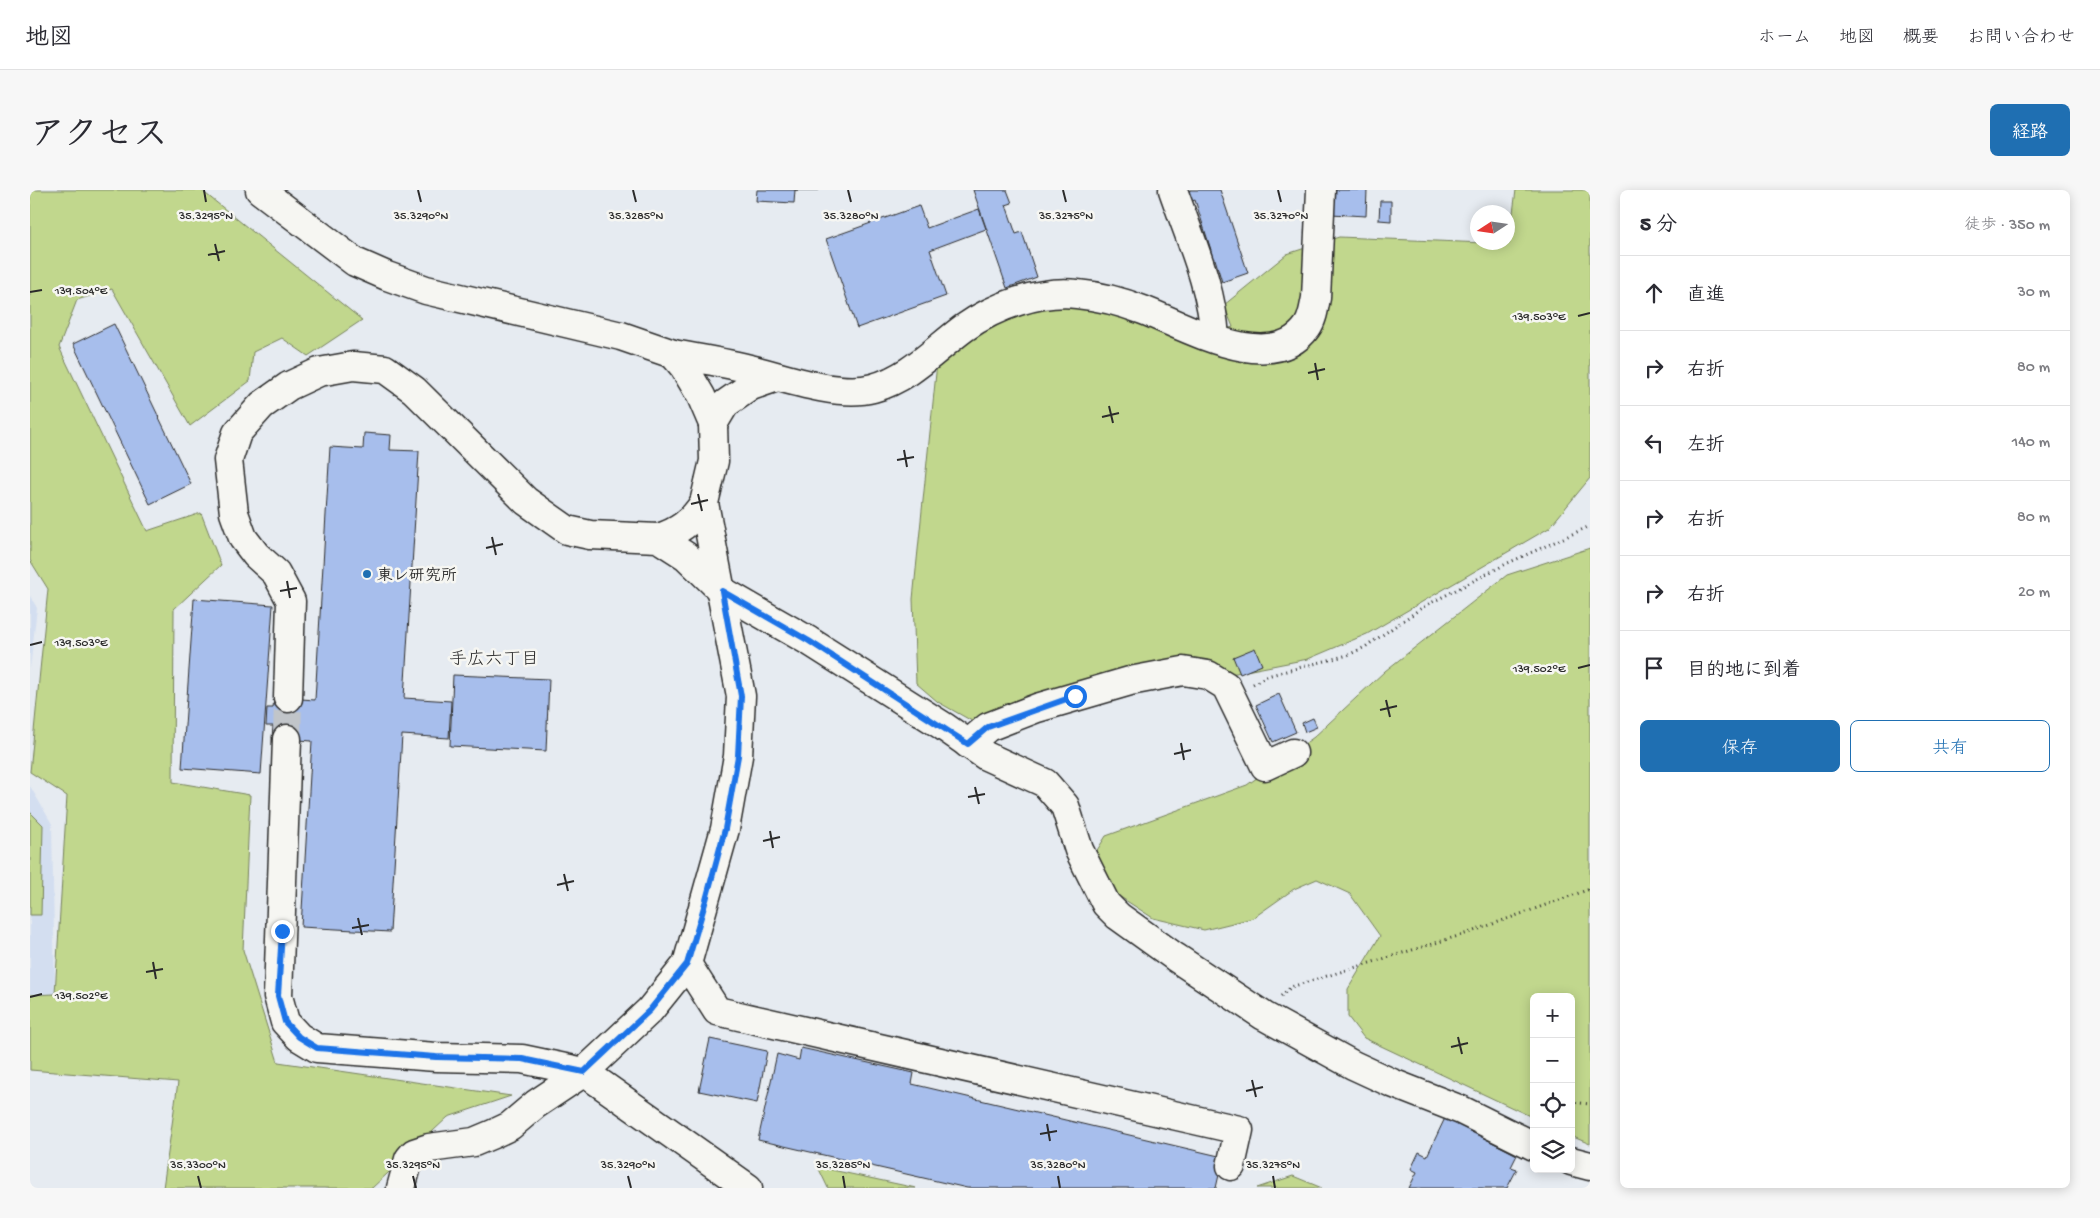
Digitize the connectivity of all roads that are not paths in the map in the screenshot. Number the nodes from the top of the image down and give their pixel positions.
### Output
1 (260, 190) edge
2 (1173, 190) edge
3 (1321, 190) edge
4 (1214, 338) junction
5 (673, 354) junction
6 (777, 377) junction
7 (713, 424) junction
8 (704, 503) junction
9 (658, 538) junction
10 (722, 591) junction
11 (288, 698) tunnel mouth
12 (287, 739) tunnel mouth
13 (968, 744) junction
14 (1293, 753) dead end
15 (687, 964) junction
16 (584, 1072) junction
17 (1530, 1144) edge
18 (1575, 1162) edge
19 (1232, 1166) dead end
20 (1590, 1166) edge
21 (745, 1187) edge
22 (401, 1188) edge

1 - 5 lane
2 - 4 lane
3 - 4 lane
4 - 6 lane
5 - 6 lane
5 - 7 lane
6 - 7 lane
7 - 8 lane
8 - 9 lane
8 - 10 lane
9 - 10 lane
9 - 11 lane
10 - 13 lane
10 - 15 lane
12 - 16 lane
13 - 14 lane
13 - 17 lane
15 - 16 lane
15 - 19 lane
16 - 21 lane
16 - 22 lane
18 - 20 lane

